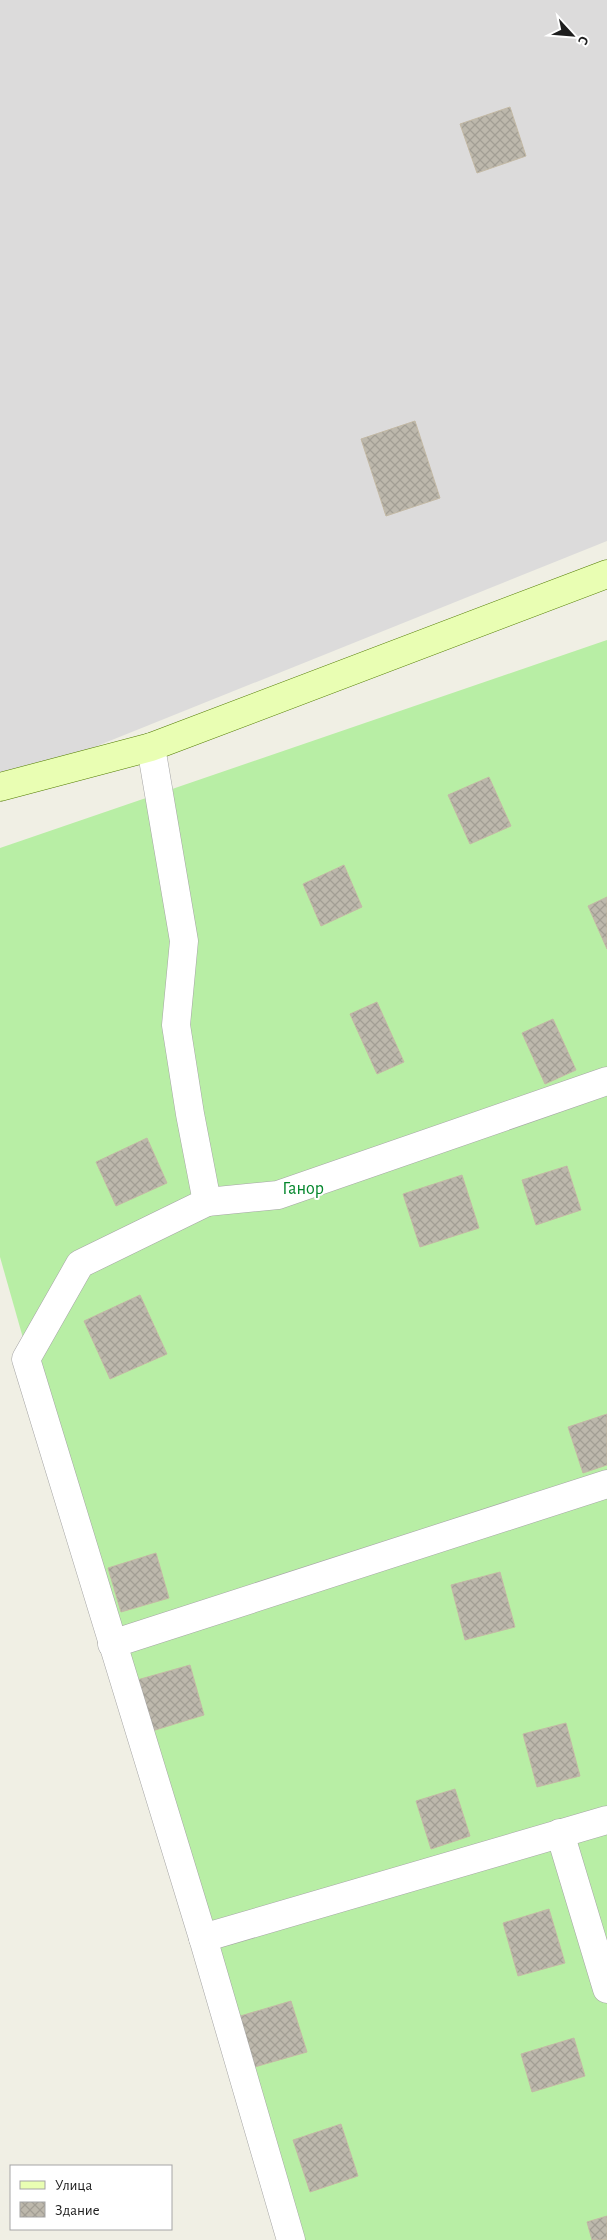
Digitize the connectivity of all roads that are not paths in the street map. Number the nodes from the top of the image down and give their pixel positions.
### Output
1 (607, 574) edge
2 (151, 747) junction
3 (0, 787) edge
4 (607, 1081) edge
5 (207, 1202) junction
6 (607, 1484) edge
7 (112, 1644) junction
8 (607, 1820) edge
9 (560, 1833) junction
10 (202, 1938) junction
11 (607, 1990) edge
12 (291, 2240) edge

1 - 2 main road
2 - 3 main road
2 - 5 street
4 - 5 street
5 - 7 street
6 - 7 street
7 - 10 street
8 - 9 street
9 - 10 street
9 - 11 street
10 - 12 street

